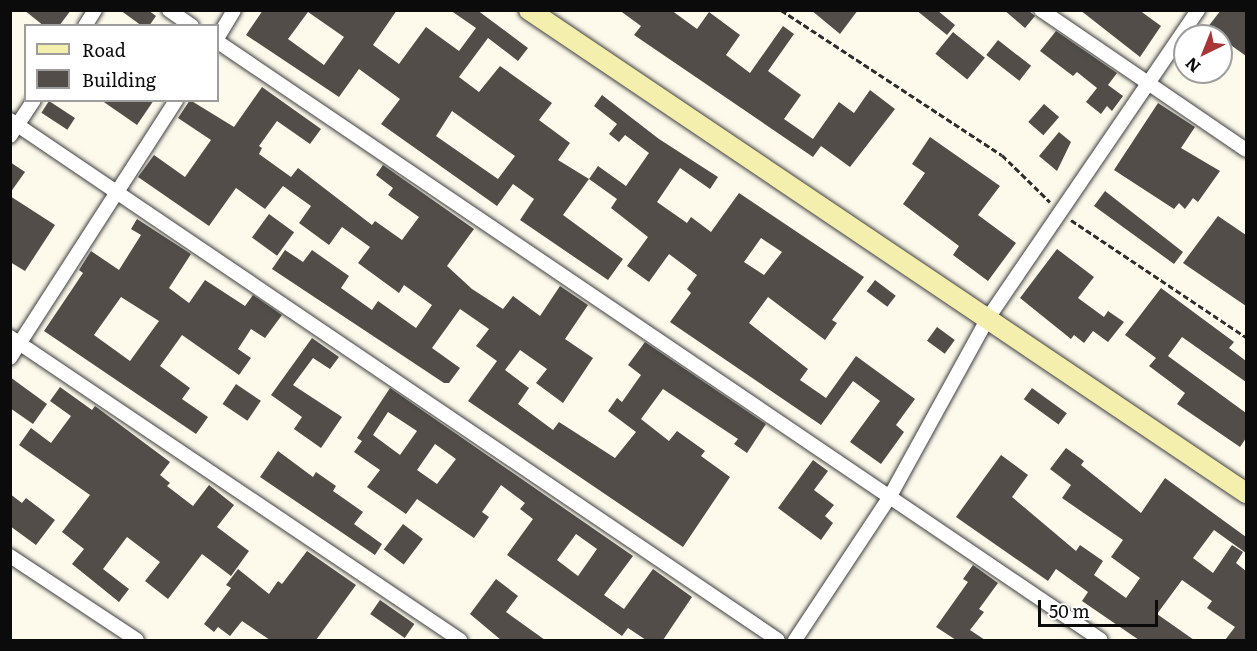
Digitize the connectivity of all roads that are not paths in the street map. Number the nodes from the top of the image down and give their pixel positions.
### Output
1 (95, 10) edge
2 (169, 10) edge
3 (234, 10) edge
4 (529, 10) edge
5 (1041, 10) edge
6 (1198, 10) edge
7 (86, 24) edge
8 (189, 24) edge
9 (219, 35) edge
10 (219, 43) edge
11 (1150, 84) junction
12 (32, 102) edge
13 (175, 102) edge
14 (13, 127) edge
15 (1246, 150) edge
16 (117, 193) junction
17 (988, 318) junction
18 (15, 340) edge
19 (10, 358) edge
20 (1246, 493) edge
21 (889, 498) junction
22 (10, 556) edge
23 (137, 640) edge
24 (460, 640) edge
25 (778, 640) edge
26 (795, 640) edge
27 (1101, 640) edge

1 - 7 street
2 - 8 street
3 - 9 street
4 - 17 street
5 - 11 street
6 - 11 street
10 - 21 street
11 - 15 street
11 - 17 street
12 - 14 street
13 - 16 street
14 - 16 street
16 - 18 street
16 - 25 street
17 - 20 street
17 - 21 street
18 - 19 street
18 - 24 street
21 - 26 street
21 - 27 street
22 - 23 street

